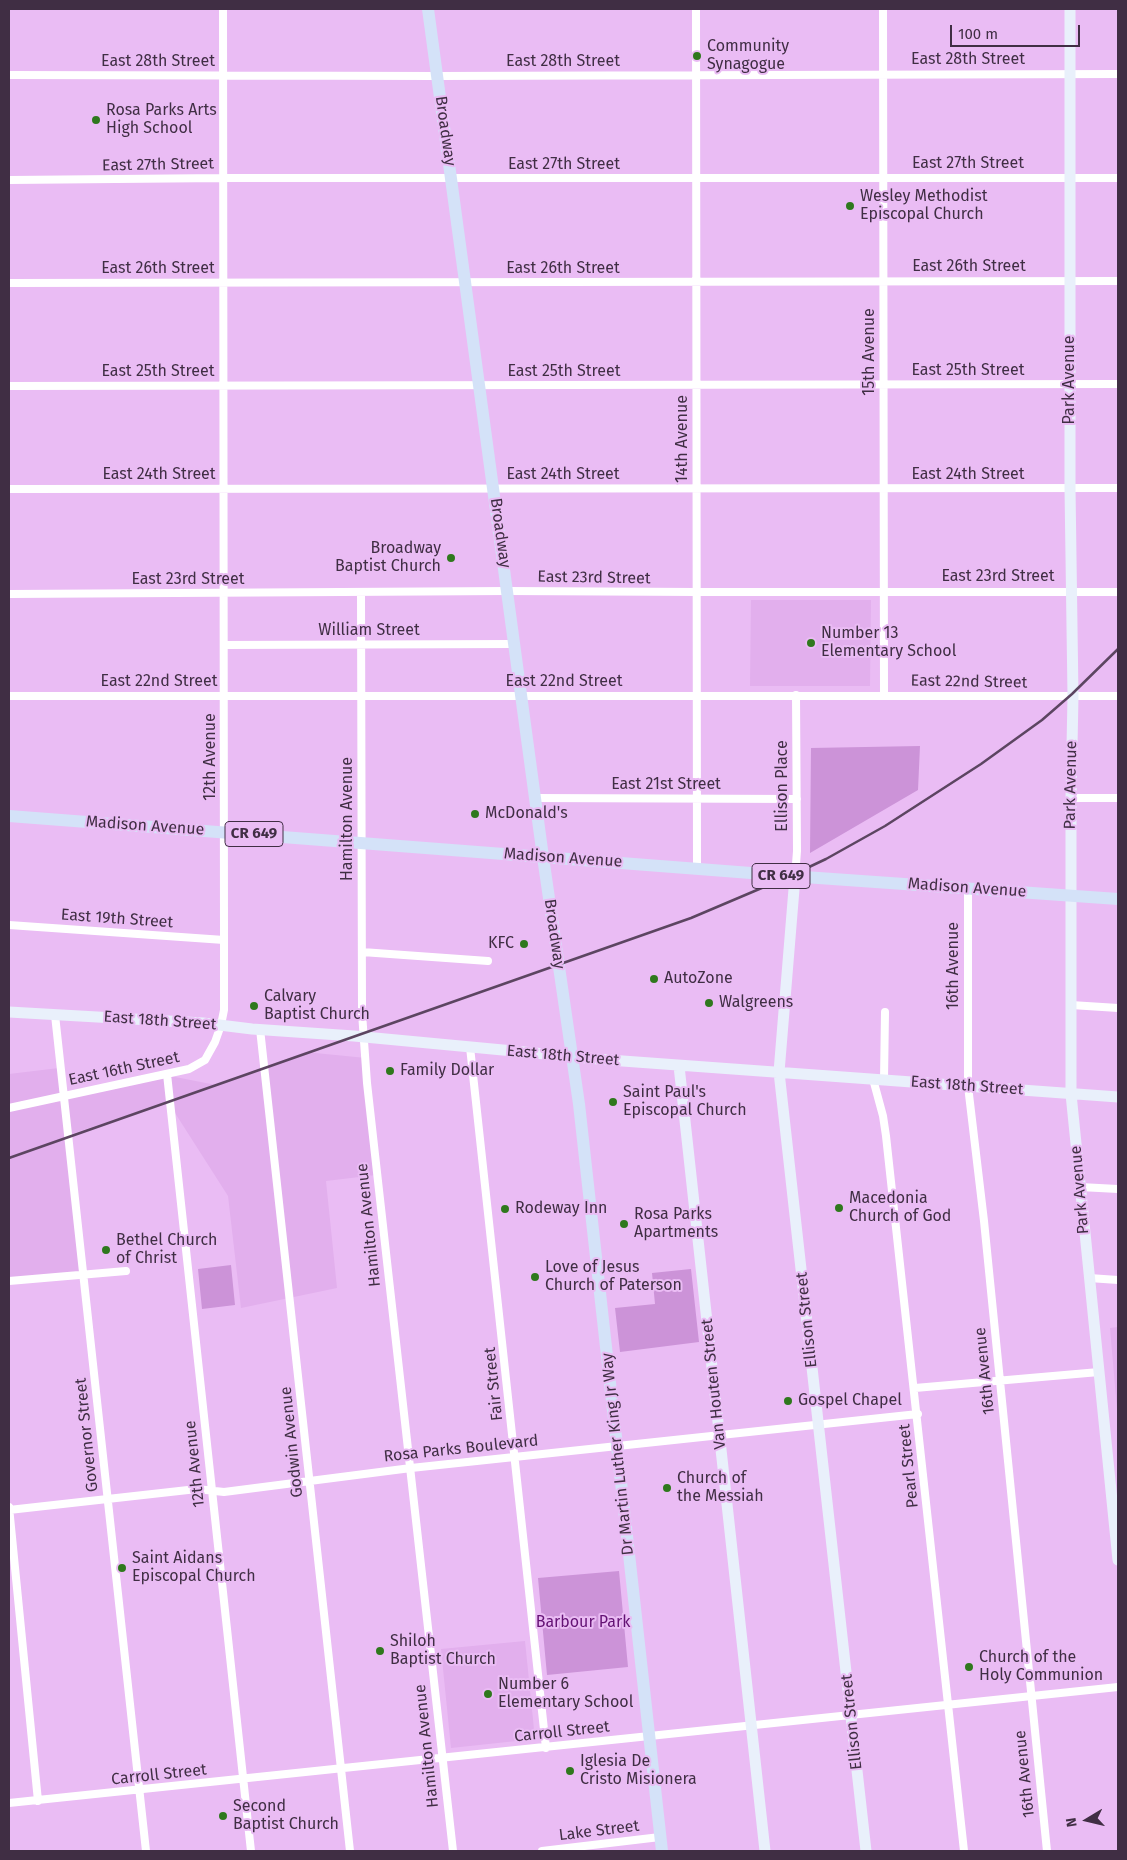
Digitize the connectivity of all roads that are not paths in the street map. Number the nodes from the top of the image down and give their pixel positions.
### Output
1 (223, 9) edge
2 (428, 9) edge
3 (696, 9) edge
4 (883, 9) edge
5 (1070, 9) edge
6 (883, 74) junction
7 (1070, 74) junction
8 (1118, 74) edge
9 (9, 75) edge
10 (223, 75) junction
11 (696, 75) junction
12 (437, 76) junction
13 (223, 178) junction
14 (451, 178) junction
15 (696, 178) junction
16 (883, 178) junction
17 (1070, 178) junction
18 (1118, 178) edge
19 (9, 180) edge
20 (883, 281) junction
21 (1070, 281) junction
22 (1118, 281) edge
23 (223, 282) junction
24 (465, 282) junction
25 (697, 282) junction
26 (9, 283) edge
27 (1070, 384) junction
28 (1118, 384) edge
29 (480, 385) junction
30 (883, 385) junction
31 (9, 386) edge
32 (224, 386) junction
33 (697, 386) junction
34 (1070, 488) junction
35 (1118, 488) edge
36 (9, 489) edge
37 (225, 489) junction
38 (494, 489) junction
39 (697, 489) junction
40 (884, 489) junction
41 (507, 591) junction
42 (884, 591) junction
43 (1070, 591) junction
44 (361, 592) junction
45 (697, 592) junction
46 (1118, 592) edge
47 (224, 593) junction
48 (9, 594) edge
49 (514, 644) junction
50 (224, 645) junction
51 (361, 646) junction
52 (796, 695) junction
53 (884, 695) junction
54 (9, 696) edge
55 (224, 696) junction
56 (361, 696) junction
57 (521, 696) junction
58 (697, 696) junction
59 (1073, 696) junction
60 (1118, 696) edge
61 (535, 798) junction
62 (1071, 798) junction
63 (1118, 798) edge
64 (697, 799) junction
65 (796, 799) junction
66 (9, 816) edge
67 (224, 832) junction
68 (361, 842) junction
69 (543, 857) junction
70 (697, 868) junction
71 (795, 877) junction
72 (968, 888) junction
73 (1071, 895) junction
74 (1118, 899) edge
75 (9, 925) edge
76 (224, 940) junction
77 (362, 952) junction
78 (488, 961) dead end
79 (1071, 1005) junction
80 (1118, 1008) edge
81 (9, 1012) edge
82 (885, 1012) dead end
83 (55, 1015) junction
84 (221, 1025) junction
85 (260, 1029) junction
86 (364, 1038) junction
87 (470, 1047) junction
88 (572, 1056) junction
89 (679, 1066) junction
90 (780, 1072) junction
91 (167, 1074) junction
92 (879, 1079) junction
93 (968, 1086) junction
94 (1072, 1094) junction
95 (64, 1096) junction
96 (1118, 1097) edge
97 (9, 1108) edge
98 (1080, 1187) junction
99 (1118, 1190) edge
100 (126, 1271) dead end
101 (83, 1274) junction
102 (1089, 1278) junction
103 (1118, 1280) edge
104 (9, 1281) edge
105 (1099, 1372) junction
106 (1000, 1380) junction
107 (915, 1388) junction
108 (918, 1414) junction
109 (819, 1424) junction
110 (720, 1435) junction
111 (617, 1445) junction
112 (516, 1456) junction
113 (411, 1468) junction
114 (310, 1480) junction
115 (212, 1491) junction
116 (108, 1499) junction
117 (9, 1505) edge
118 (9, 1510) edge
119 (1118, 1560) edge
120 (1118, 1687) edge
121 (1031, 1697) junction
122 (950, 1705) junction
123 (851, 1714) junction
124 (752, 1725) junction
125 (649, 1736) junction
126 (546, 1748) junction
127 (442, 1759) junction
128 (341, 1769) junction
129 (244, 1780) junction
130 (139, 1791) junction
131 (38, 1801) junction
132 (9, 1803) edge
133 (660, 1837) junction
134 (146, 1851) edge
135 (251, 1851) edge
136 (350, 1851) edge
137 (453, 1851) edge
138 (542, 1851) edge
139 (662, 1851) edge
140 (765, 1851) edge
141 (866, 1851) edge
142 (964, 1851) edge
143 (1048, 1851) edge

1 - 10 street, 12th Avenue
2 - 12 main road, Broadway
3 - 11 street, 14th Avenue
4 - 6 street, 15th Avenue
5 - 7 street, Park Avenue
6 - 7 street, East 28th Street
6 - 11 street, East 28th Street
6 - 16 street, 15th Avenue
7 - 8 street, East 28th Street
7 - 17 street, Park Avenue
9 - 10 street, East 28th Street
10 - 12 street, East 28th Street
10 - 13 street, 12th Avenue
11 - 12 street, East 28th Street
11 - 15 street, 14th Avenue
12 - 14 main road, Broadway
13 - 14 street, East 27th Street
13 - 19 street, East 27th Street
13 - 23 street, 12th Avenue
14 - 15 street, East 27th Street
14 - 24 main road, Broadway
15 - 16 street, East 27th Street
15 - 25 street, 14th Avenue
16 - 17 street, East 27th Street
16 - 20 street, 15th Avenue
17 - 18 street, East 27th Street
17 - 21 street, Park Avenue
20 - 21 street, East 26th Street
20 - 25 street, East 26th Street
20 - 30 street, 15th Avenue
21 - 22 street, East 26th Street
21 - 27 street, Park Avenue
23 - 24 street, East 26th Street
23 - 26 street, East 26th Street
23 - 32 street, 12th Avenue
24 - 25 street, East 26th Street
24 - 29 main road, Broadway
25 - 33 street, 14th Avenue
27 - 28 street, East 25th Street
27 - 30 street, East 25th Street
27 - 34 street, Park Avenue
29 - 32 street, East 25th Street
29 - 33 street, East 25th Street
29 - 38 main road, Broadway
30 - 33 street, East 25th Street
30 - 40 street, 15th Avenue
31 - 32 street, East 25th Street
32 - 37 street, 12th Avenue
33 - 39 street, 14th Avenue
34 - 35 street, East 24th Street
34 - 40 street, East 24th Street
34 - 43 street, Park Avenue
36 - 37 street, East 24th Street
37 - 38 street, East 24th Street
37 - 47 street, 12th Avenue
38 - 39 street, East 24th Street
38 - 41 main road, Broadway
39 - 40 street, East 24th Street
39 - 45 street, 14th Avenue
40 - 42 street, 15th Avenue
41 - 44 street, East 23rd Street
41 - 45 street, East 23rd Street
41 - 49 main road, Broadway
42 - 43 street, East 23rd Street
42 - 45 street, East 23rd Street
42 - 53 street, 15th Avenue
43 - 46 street, East 23rd Street
43 - 59 street, Park Avenue
44 - 47 street, East 23rd Street
44 - 51 street, Hamilton Avenue
45 - 58 street, 14th Avenue
47 - 48 street, East 23rd Street
47 - 50 street, 12th Avenue
49 - 51 street, William Street
49 - 57 main road, Broadway
50 - 51 street, William Street
50 - 55 street, 12th Avenue
51 - 56 street, Hamilton Avenue
52 - 53 street, East 22nd Street
52 - 58 street, East 22nd Street
52 - 65 street, Ellison Place
53 - 59 street, East 22nd Street
54 - 55 street, East 22nd Street
55 - 56 street, East 22nd Street
55 - 67 street, 12th Avenue
56 - 57 street, East 22nd Street
56 - 68 street, Hamilton Avenue
57 - 58 street, East 22nd Street
57 - 61 main road, Broadway
58 - 64 street, 14th Avenue
59 - 60 street, East 22nd Street
59 - 62 street, Park Avenue
61 - 64 street, East 21st Street
61 - 69 main road, Broadway
62 - 63 street
62 - 73 street, Park Avenue
64 - 65 street, East 21st Street
64 - 70 street, 14th Avenue
65 - 71 street, Ellison Place
66 - 67 main road, Madison Avenue / CR 649
67 - 68 main road, Madison Avenue / CR 649
67 - 76 street, 12th Avenue
68 - 69 main road, Madison Avenue / CR 649
68 - 77 street, Hamilton Avenue
69 - 70 main road, Madison Avenue / CR 649
69 - 88 main road, Broadway
70 - 71 main road, Madison Avenue / CR 649
71 - 72 main road, Madison Avenue / CR 649
71 - 90 street, Ellison Street
72 - 73 main road, Madison Avenue / CR 649
72 - 93 street, 16th Avenue
73 - 74 main road, Madison Avenue / CR 649
73 - 79 street, Park Avenue
75 - 76 street, East 19th Street
76 - 84 street, 12th Avenue
77 - 78 street
77 - 86 street, Hamilton Avenue
79 - 80 street
79 - 94 street, Park Avenue
81 - 83 street, East 18th Street
82 - 92 street
83 - 84 street, East 18th Street
83 - 95 street, Governor Street
84 - 85 street, East 18th Street
84 - 91 street, East 16th Street
85 - 86 street, East 18th Street
85 - 114 street, Godwin Avenue
86 - 87 street, East 18th Street
86 - 113 street, Hamilton Avenue
87 - 88 street, East 18th Street
87 - 112 street, Fair Street
88 - 89 street, East 18th Street
88 - 111 main road, Dr Martin Luther King Jr Way
89 - 90 street, East 18th Street
89 - 110 street, Van Houten Street
90 - 92 street, East 18th Street
90 - 109 street, Ellison Street
91 - 95 street, East 16th Street
91 - 115 street, 12th Avenue
92 - 93 street, East 18th Street
92 - 107 street, Pearl Street
93 - 94 street, East 18th Street
93 - 106 street, 16th Avenue
94 - 96 street, East 18th Street
94 - 98 street, Park Avenue
95 - 97 street, East 16th Street
95 - 101 street, Governor Street
98 - 99 street
98 - 102 street, Park Avenue
100 - 101 street
101 - 104 street
101 - 116 street, Governor Street
102 - 103 street
102 - 105 street, Park Avenue
105 - 106 street
105 - 119 street, Park Avenue
106 - 107 street
106 - 121 street, 16th Avenue
107 - 108 street, Pearl Street
108 - 109 street, Rosa Parks Boulevard
108 - 122 street, Pearl Street
109 - 110 street, Rosa Parks Boulevard
109 - 123 street, Ellison Street
110 - 111 street, Rosa Parks Boulevard
110 - 124 street, Van Houten Street
111 - 112 street, Rosa Parks Boulevard
111 - 125 main road, Dr Martin Luther King Jr Way
112 - 113 street, Rosa Parks Boulevard
112 - 126 street, Fair Street
113 - 114 street, Rosa Parks Boulevard
113 - 127 street, Hamilton Avenue
114 - 115 street, Rosa Parks Boulevard
114 - 128 street, Godwin Avenue
115 - 116 street, Rosa Parks Boulevard
115 - 129 street, 12th Avenue
116 - 118 street, Rosa Parks Boulevard
116 - 130 street, Governor Street
117 - 118 street
118 - 131 street
120 - 121 street, Carroll Street
121 - 122 street, Carroll Street
121 - 143 street, 16th Avenue
122 - 123 street, Carroll Street
122 - 142 street, Pearl Street
123 - 124 street, Carroll Street
123 - 141 street, Ellison Street
124 - 125 street, Carroll Street
124 - 140 street, Van Houten Street
125 - 126 street, Carroll Street
125 - 133 main road, Dr Martin Luther King Jr Way
126 - 127 street, Carroll Street
127 - 128 street, Carroll Street
127 - 137 street, Hamilton Avenue
128 - 129 street, Carroll Street
128 - 136 street, Godwin Avenue
129 - 130 street, Carroll Street
129 - 135 street, 12th Avenue
130 - 131 street, Carroll Street
130 - 134 street, Governor Street
131 - 132 street, Carroll Street
133 - 138 street, Lake Street
133 - 139 main road, Dr Martin Luther King Jr Way

